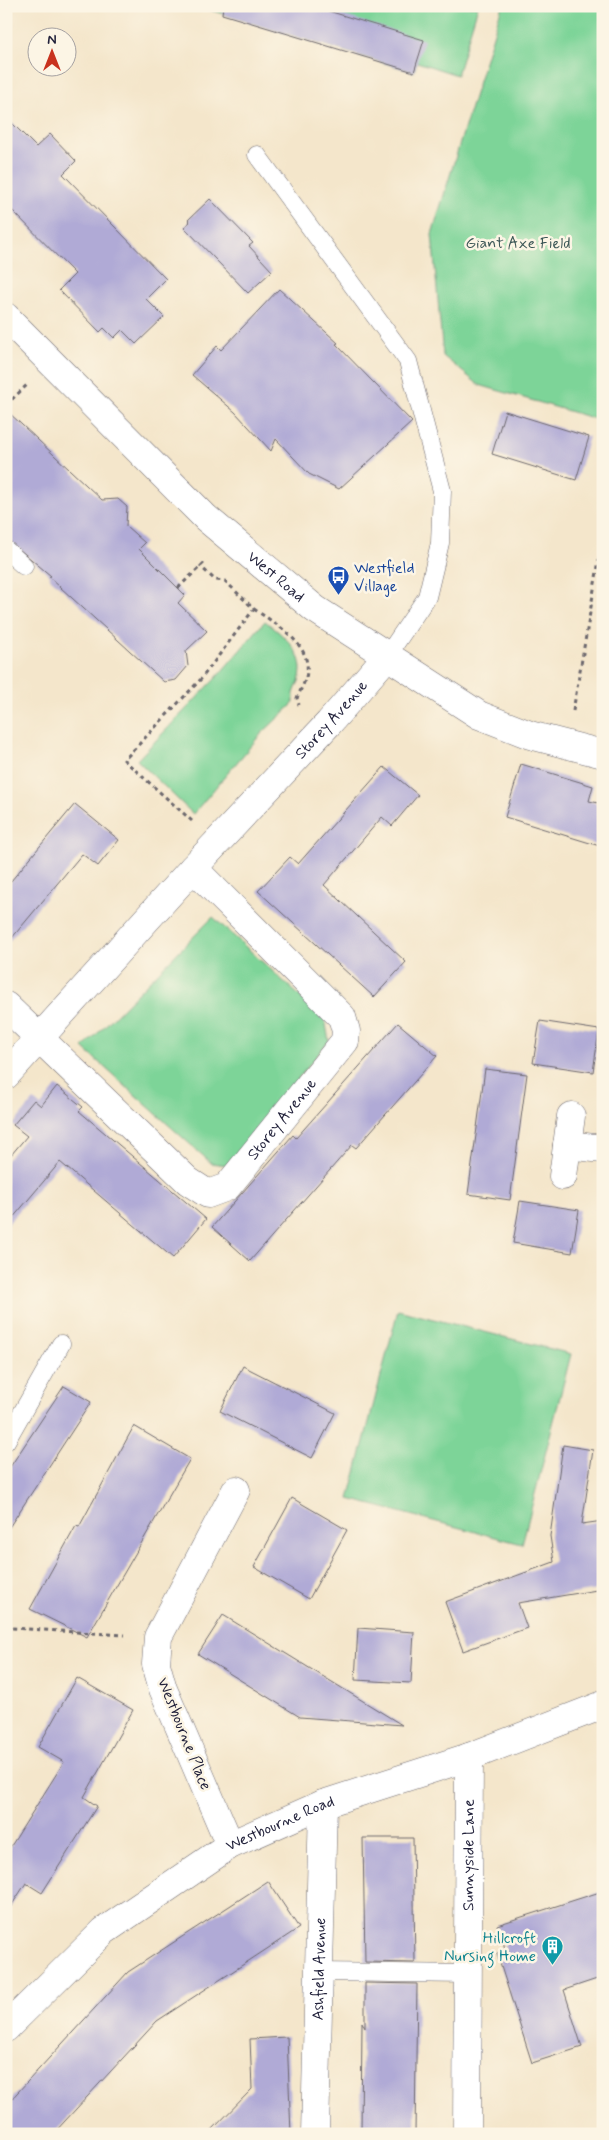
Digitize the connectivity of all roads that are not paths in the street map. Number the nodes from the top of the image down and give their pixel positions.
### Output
1 (257, 155) dead end
2 (6, 317) edge
3 (6, 550) edge
4 (24, 566) dead end
5 (387, 656) junction
6 (603, 754) edge
7 (193, 868) junction
8 (6, 1006) edge
9 (41, 1039) junction
10 (6, 1075) edge
11 (571, 1116) dead end
12 (567, 1145) junction
13 (603, 1149) edge
14 (563, 1176) dead end
15 (61, 1344) dead end
16 (6, 1441) edge
17 (236, 1490) dead end
18 (603, 1705) edge
19 (469, 1756) junction
20 (323, 1804) junction
21 (230, 1845) junction
22 (319, 1972) junction
23 (468, 1974) junction
24 (6, 2028) edge
25 (315, 2134) edge
26 (467, 2134) edge

1 - 5 lane
2 - 5 street, West Road
3 - 4 lane
5 - 6 street, West Road
5 - 7 street, Storey Avenue
7 - 9 street, Storey Avenue
7 - 9 street, Storey Avenue
8 - 9 street
9 - 10 street, Storey Avenue
11 - 12 street
12 - 13 street
12 - 14 street
15 - 16 lane
17 - 21 street, Westbourne Place
18 - 19 street, Westbourne Road
19 - 20 street, Westbourne Road
19 - 23 street, Sunnyside Lane
20 - 21 street, Westbourne Road
20 - 22 street, Ashfield Avenue
21 - 24 street, Westbourne Road
22 - 23 lane
22 - 25 street, Ashfield Avenue
23 - 26 street, Sunnyside Lane

